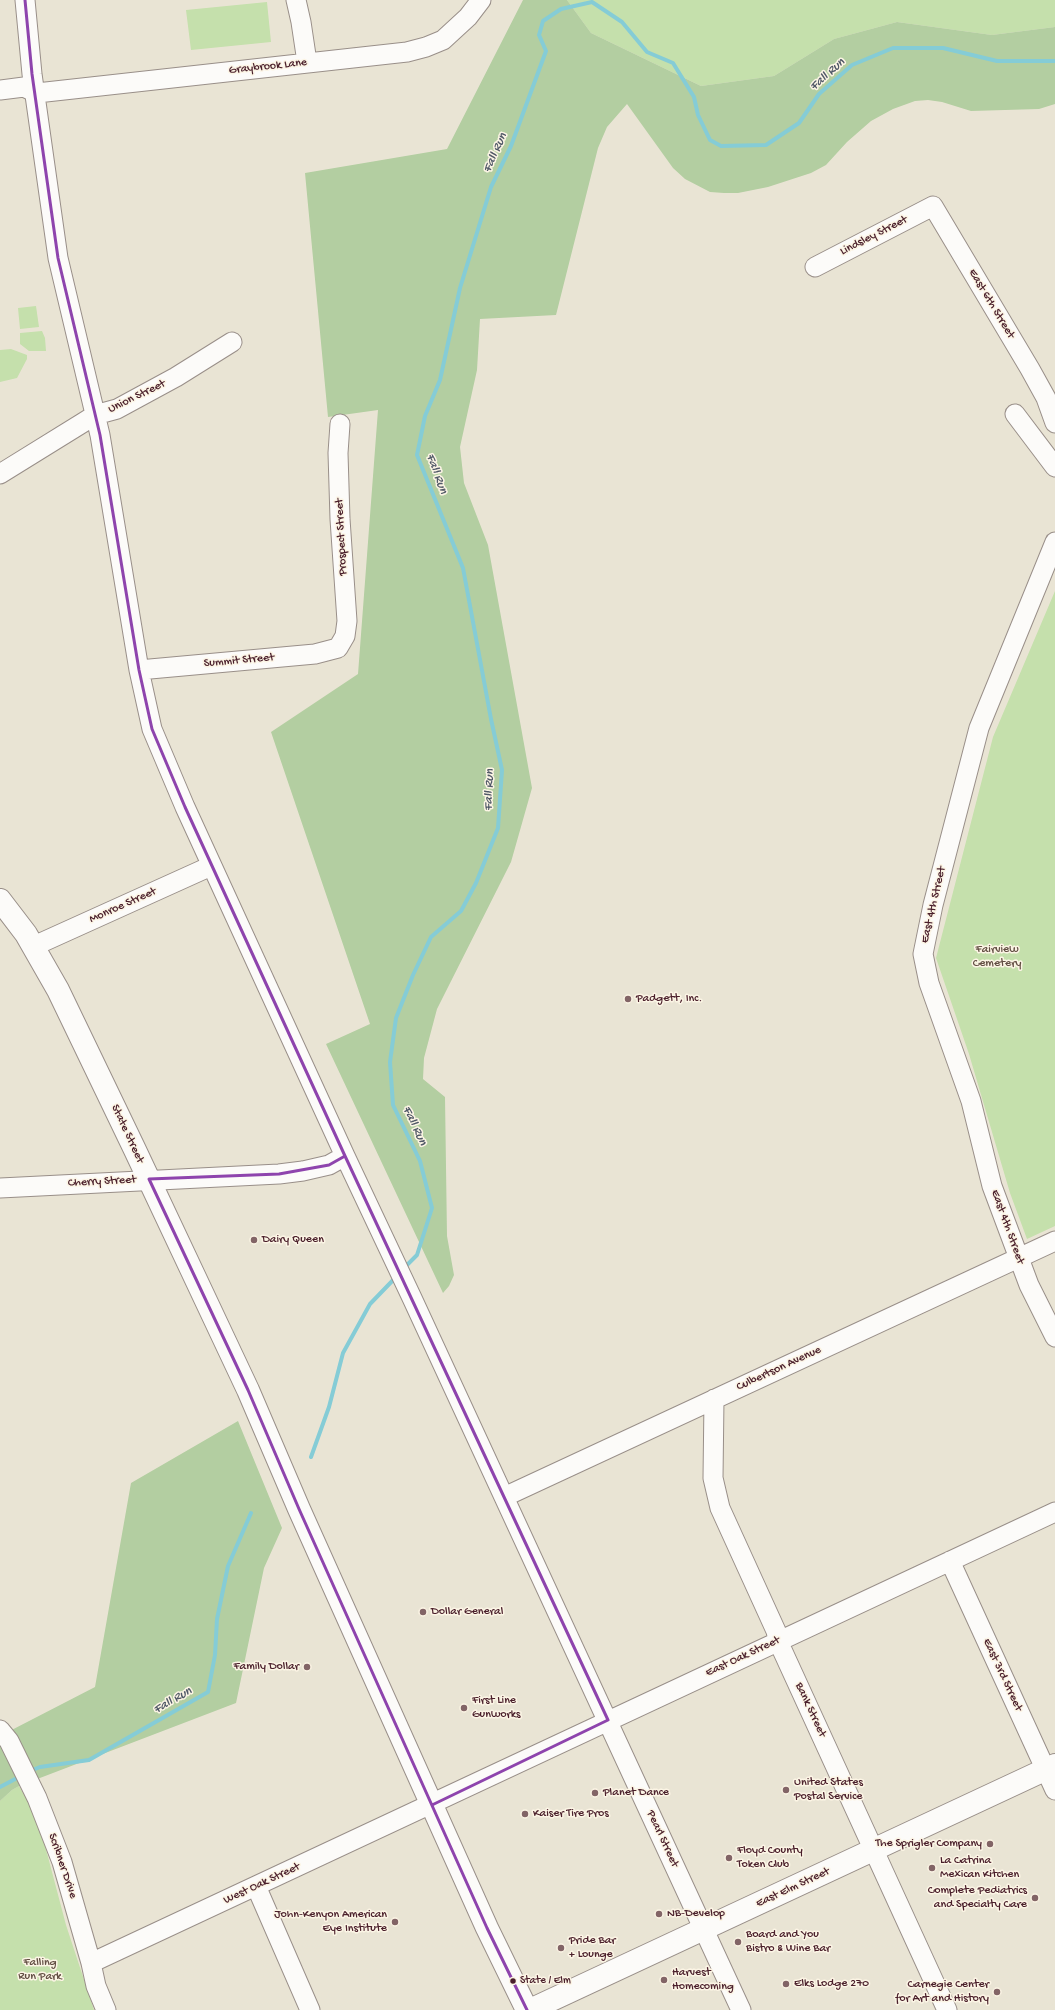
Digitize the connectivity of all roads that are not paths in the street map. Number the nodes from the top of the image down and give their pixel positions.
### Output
1 (25, 0) edge
2 (296, 0) edge
3 (481, 0) edge
4 (306, 62) junction
5 (0, 90) edge
6 (36, 93) junction
7 (933, 206) joint
8 (815, 267) dead end
9 (232, 342) dead end
10 (1015, 414) dead end
11 (95, 416) junction
12 (1055, 423) edge
13 (340, 424) dead end
14 (1055, 467) edge
15 (0, 474) edge
16 (1055, 542) edge
17 (338, 648) joint
18 (139, 670) junction
19 (212, 866) junction
20 (0, 900) edge
21 (34, 946) junction
22 (344, 1156) junction
23 (149, 1179) junction
24 (0, 1188) edge
25 (1055, 1241) edge
26 (1018, 1258) junction
27 (1055, 1337) edge
28 (714, 1399) junction
29 (504, 1497) junction
30 (1055, 1512) edge
31 (950, 1561) junction
32 (778, 1641) junction
33 (608, 1720) junction
34 (0, 1730) edge
35 (1050, 1767) edge
36 (1055, 1790) edge
37 (432, 1805) junction
38 (874, 1850) junction
39 (256, 1886) junction
40 (703, 1929) junction
41 (91, 1963) junction
42 (106, 2010) edge
43 (310, 2010) edge
44 (527, 2010) edge
45 (530, 2010) edge
46 (740, 2010) edge
47 (947, 2010) edge

1 - 6 street, Pearl Street
2 - 4 street
3 - 4 street, Graybrook Lane
4 - 6 street, Graybrook Lane
5 - 6 street
6 - 11 street, Pearl Street
7 - 8 street, Lindsley Street
7 - 12 street, East 6th Street
9 - 11 street, Union Street
10 - 14 street
11 - 15 street, Union Street
11 - 18 street, Pearl Street
13 - 17 street, Prospect Street
16 - 26 street, East 4th Street
17 - 18 street, Summit Street
18 - 19 street, Pearl Street
19 - 21 street, Monroe Street
19 - 22 street, Pearl Street
20 - 21 main road, State Street
21 - 23 main road, State Street
22 - 23 street, Cherry Street
22 - 29 street, Pearl Street
23 - 24 street, Cherry Street
23 - 37 main road, State Street
25 - 26 street, Culbertson Avenue
26 - 27 street, East 4th Street
26 - 28 street, Culbertson Avenue
28 - 29 street, Culbertson Avenue
28 - 32 street, Bank Street
29 - 33 street, Pearl Street
30 - 31 street, East Oak Street
31 - 32 street, East Oak Street
31 - 35 street, East 3rd Street
32 - 33 street, East Oak Street
32 - 38 street, Bank Street
33 - 37 street, East Oak Street
33 - 40 street, Pearl Street
34 - 41 street, Scribner Drive
35 - 36 street, East 3rd Street
35 - 38 main road, East Elm Street
37 - 39 street, West Oak Street
37 - 44 main road, State Street
38 - 40 main road, East Elm Street
38 - 47 street, Bank Street
39 - 41 street, West Oak Street
39 - 43 street
40 - 45 main road, East Elm Street
40 - 46 street, Pearl Street
41 - 42 street, Scribner Drive

